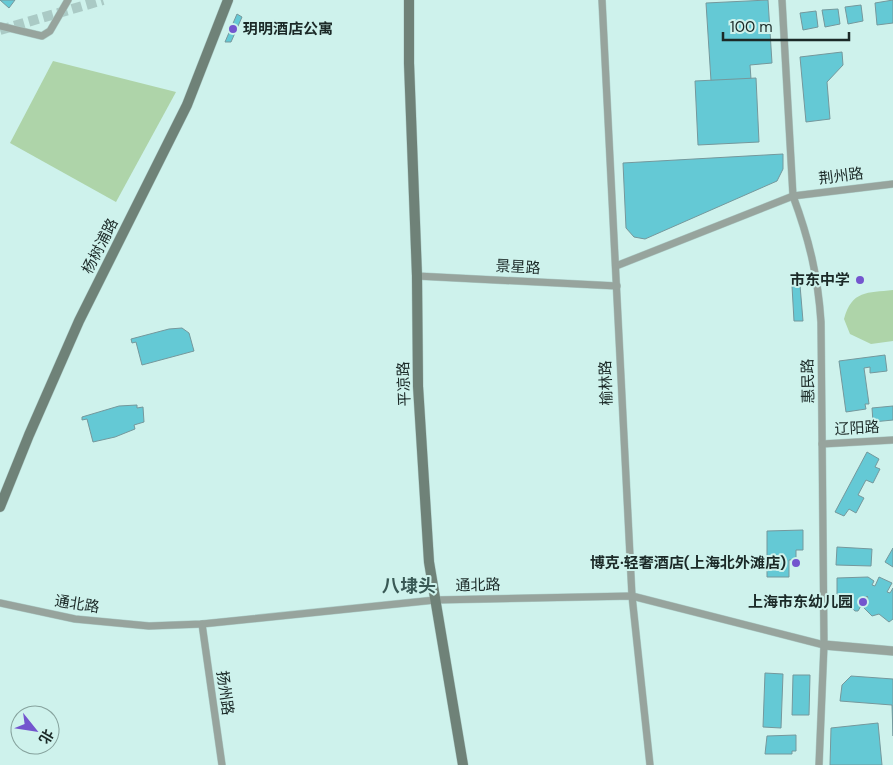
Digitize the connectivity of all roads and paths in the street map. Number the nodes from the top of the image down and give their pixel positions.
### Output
1 (68, 0) edge
2 (228, 0) edge
3 (409, 0) edge
4 (602, 0) edge
5 (782, 0) edge
6 (0, 26) edge
7 (893, 184) edge
8 (792, 196) junction
9 (616, 266) junction
10 (417, 276) junction
11 (617, 286) junction
12 (893, 440) edge
13 (822, 444) junction
14 (0, 507) edge
15 (632, 596) junction
16 (435, 600) junction
17 (0, 603) edge
18 (202, 624) junction
19 (824, 645) junction
20 (893, 651) edge
21 (222, 765) edge
22 (463, 765) edge
23 (650, 765) edge
24 (819, 765) edge

1 - 6 street
2 - 14 main road, 杨树浦路
3 - 10 main road, 平凉路
4 - 9 street, 榆林路
5 - 8 street, 惠民路
7 - 8 street, 荆州路
8 - 9 street
8 - 13 street, 惠民路
9 - 11 street, 榆林路
10 - 11 street, 景星路
10 - 16 main road, 平凉路
11 - 15 street, 榆林路
12 - 13 street, 辽阳路
13 - 19 street, 惠民路
15 - 16 street, 通北路
15 - 19 street, 通北路
15 - 23 street, 榆林路
16 - 18 street, 通北路
16 - 22 main road, 平凉路
17 - 18 street, 通北路
18 - 21 street, 扬州路
19 - 20 street, 通北路
19 - 24 street, 惠民路

